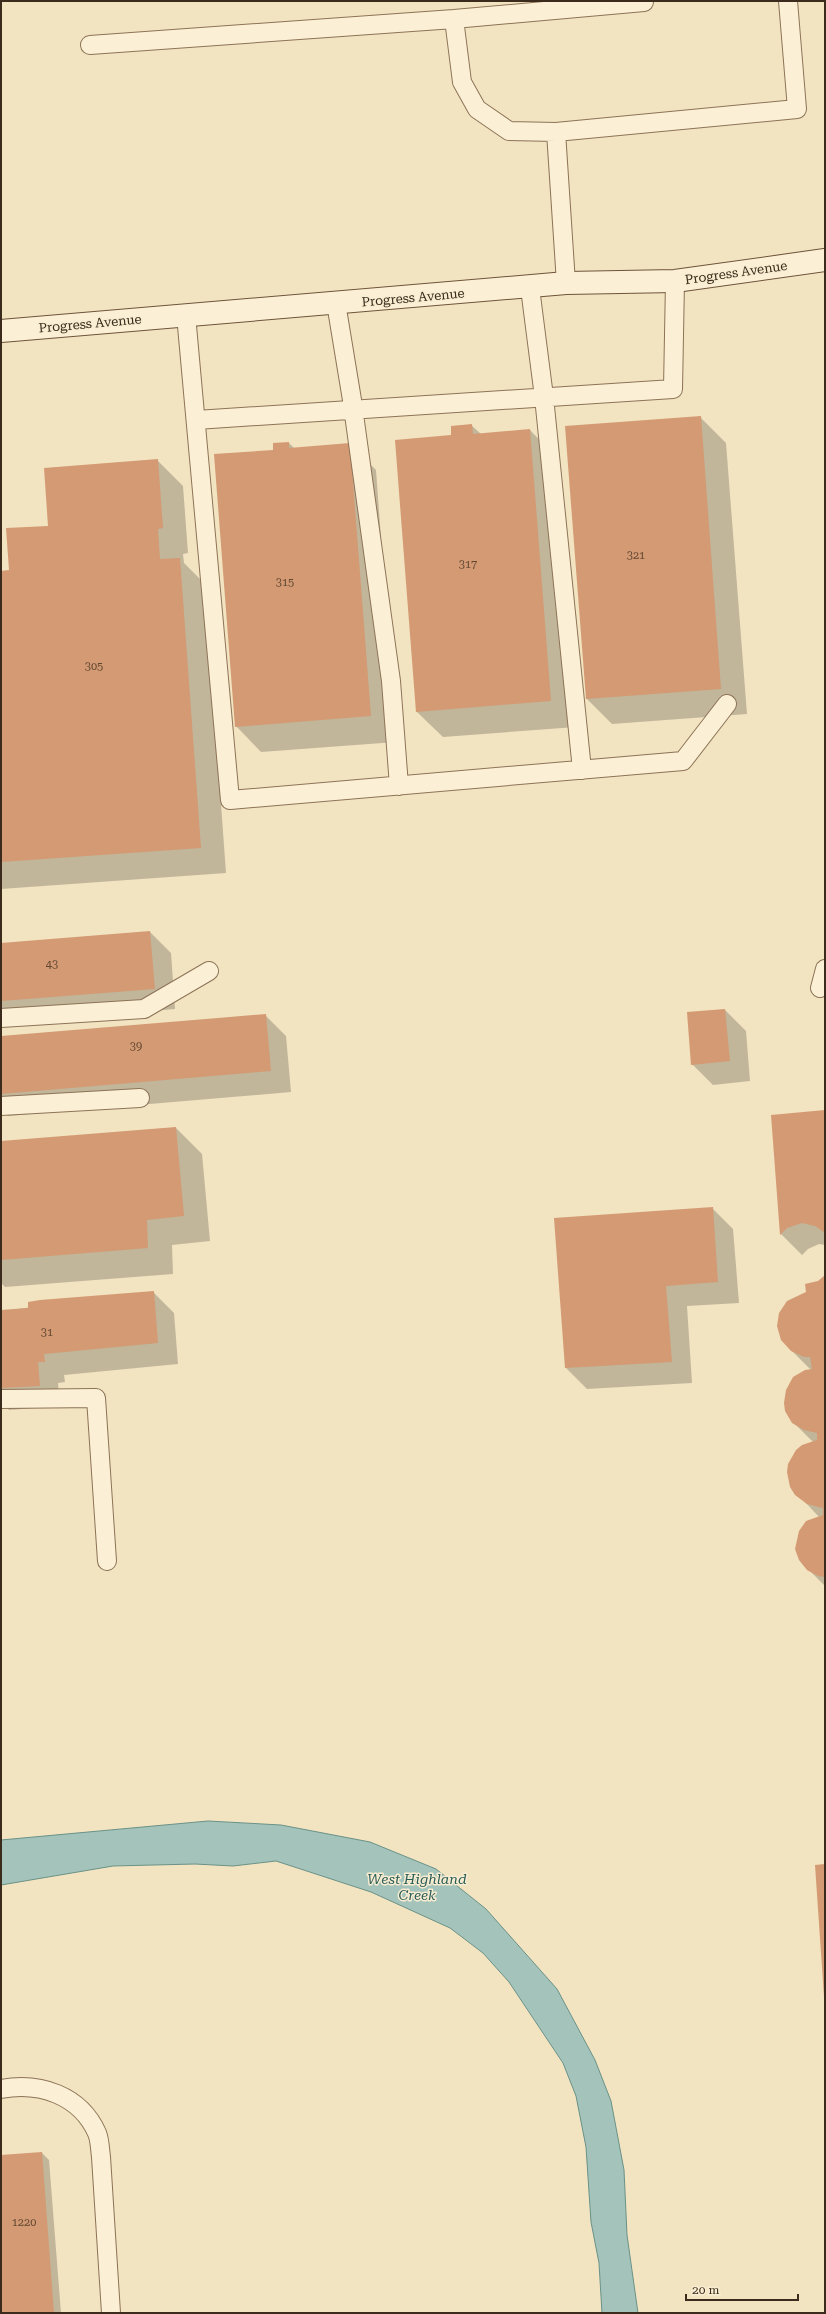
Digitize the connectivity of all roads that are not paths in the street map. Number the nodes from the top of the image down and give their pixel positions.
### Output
1 (788, 1) edge
2 (644, 2) dead end
3 (454, 19) junction
4 (90, 45) dead end
5 (556, 132) junction
6 (825, 260) edge
7 (675, 281) junction
8 (566, 283) junction
9 (530, 288) junction
10 (336, 304) junction
11 (186, 315) junction
12 (1, 331) edge
13 (544, 397) junction
14 (353, 410) junction
15 (196, 420) junction
16 (727, 704) dead end
17 (582, 770) junction
18 (399, 786) junction
19 (825, 969) edge
20 (209, 971) dead end
21 (820, 988) dead end
22 (1, 1018) edge
23 (140, 1098) dead end
24 (1, 1106) edge
25 (1, 1399) edge
26 (107, 1561) dead end
27 (1, 2089) edge
28 (111, 2313) edge

1 - 5 lane
2 - 3 lane
3 - 4 lane
3 - 5 lane
5 - 8 lane
6 - 7 main road, Progress Avenue
7 - 8 main road, Progress Avenue
7 - 13 lane
8 - 9 main road, Progress Avenue
9 - 10 main road, Progress Avenue
9 - 13 lane
10 - 11 main road, Progress Avenue
10 - 14 lane
11 - 12 main road, Progress Avenue
11 - 15 lane
13 - 14 lane
13 - 17 lane
14 - 15 lane
14 - 18 lane
15 - 18 lane
16 - 17 lane
17 - 18 lane
19 - 21 lane
20 - 22 lane
23 - 24 lane
25 - 26 lane
27 - 28 lane

